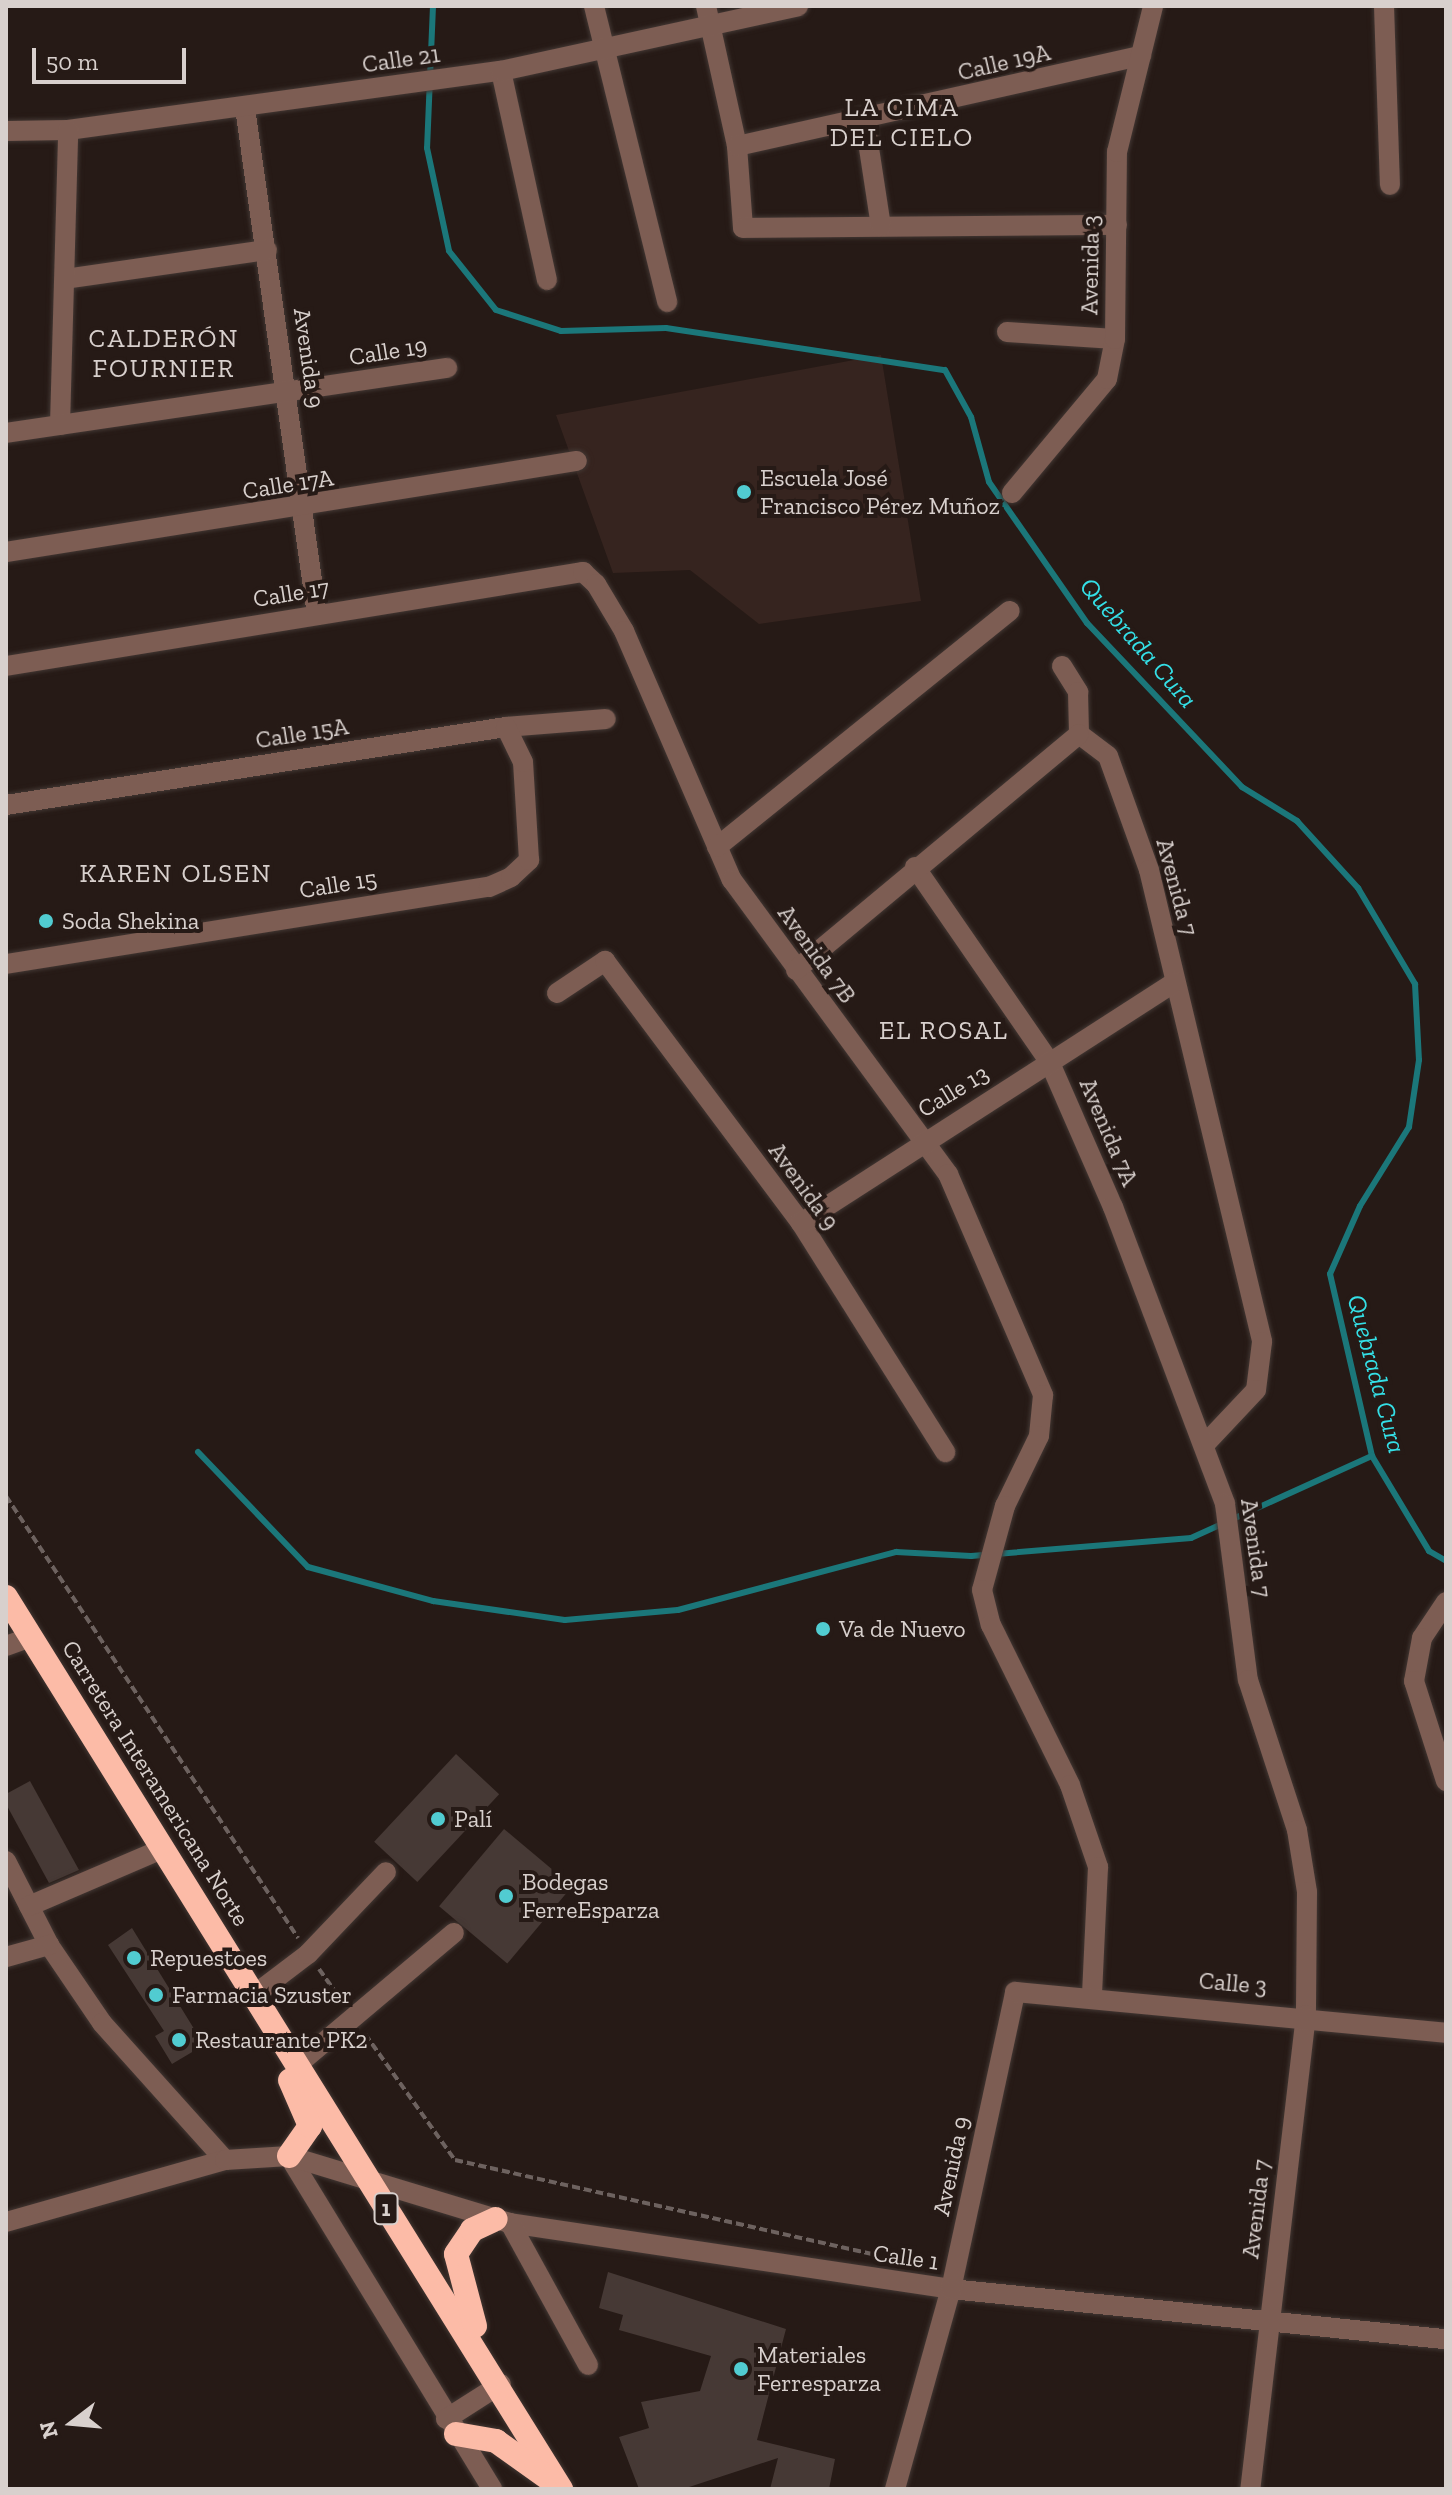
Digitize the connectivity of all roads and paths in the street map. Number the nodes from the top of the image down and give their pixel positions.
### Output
1 (594, 6) edge
2 (706, 6) edge
3 (798, 6) edge
4 (1153, 6) edge
5 (1384, 6) edge
6 (709, 29) junction
7 (603, 50) junction
8 (1141, 56) junction
9 (501, 71) junction
10 (245, 108) junction
11 (865, 122) junction
12 (68, 130) junction
13 (6, 131) edge
14 (737, 146) junction
15 (1390, 185) dead end
16 (1117, 225) junction
17 (881, 226) junction
18 (267, 250) junction
19 (65, 279) junction
20 (547, 280) dead end
21 (667, 302) dead end
22 (1007, 332) dead end
23 (1115, 339) junction
24 (447, 368) dead end
25 (288, 394) junction
26 (60, 425) junction
27 (6, 433) edge
28 (577, 461) dead end
29 (1012, 493) dead end
30 (305, 509) junction
31 (6, 552) edge
32 (583, 572) joint
33 (1010, 611) dead end
34 (317, 615) junction
35 (6, 666) edge
36 (1062, 666) dead end
37 (606, 719) dead end
38 (506, 727) junction
39 (1079, 734) junction
40 (6, 805) edge
41 (717, 847) junction
42 (915, 867) junction
43 (6, 964) edge
44 (796, 970) junction
45 (1174, 983) junction
46 (557, 993) dead end
47 (1050, 1063) junction
48 (925, 1139) junction
49 (801, 1223) junction
50 (1206, 1443) junction
51 (945, 1452) dead end
52 (6, 1597) edge
53 (1446, 1602) edge
54 (31, 1637) junction
55 (6, 1646) edge
56 (1446, 1781) edge
57 (164, 1848) junction
58 (6, 1861) edge
59 (386, 1872) dead end
60 (29, 1906) junction
61 (454, 1933) dead end
62 (49, 1945) junction
63 (226, 1948) junction
64 (6, 1957) edge
65 (1015, 1992) joint
66 (254, 1995) junction
67 (1092, 1996) junction
68 (1306, 2015) junction
69 (1446, 2033) edge
70 (297, 2065) junction
71 (289, 2156) junction
72 (225, 2160) junction
73 (367, 2180) junction
74 (717, 2220) dead end
75 (503, 2221) junction
76 (6, 2222) edge
77 (882, 2257) dead end
78 (951, 2289) junction
79 (1269, 2320) junction
80 (1446, 2339) edge
81 (486, 2359) junction
82 (588, 2365) dead end
83 (501, 2384) junction
84 (451, 2426) junction
85 (492, 2489) edge
86 (561, 2489) edge
87 (895, 2489) edge
88 (1250, 2489) edge

1 - 7 street
2 - 6 street
3 - 6 street, Calle 21
4 - 8 street, Avenida 3
5 - 15 street
6 - 7 street, Calle 21
6 - 14 street
7 - 9 street, Calle 21
7 - 21 street
8 - 11 street, Calle 19A
8 - 16 street, Avenida 3
9 - 10 street, Calle 21
9 - 20 street
10 - 12 street, Calle 21
10 - 18 street, Avenida 9
11 - 14 street, Calle 19A
11 - 17 street
12 - 13 street, Calle 21
12 - 19 street
14 - 17 street
16 - 17 street
16 - 23 street, Avenida 3
18 - 19 street
18 - 25 street, Avenida 9
19 - 26 street
22 - 23 street
23 - 29 street, Avenida 3
24 - 25 street, Calle 19
25 - 26 street, Calle 19
25 - 30 street, Avenida 9
26 - 27 street, Calle 19
28 - 30 street, Calle 17A
30 - 31 street, Calle 17A
30 - 34 street, Avenida 9
32 - 34 street, Calle 17
32 - 41 street, Avenida 7B
33 - 41 street
34 - 35 street, Calle 17
36 - 39 street
37 - 38 street, Calle 15A
38 - 40 street, Calle 15A
38 - 43 street, Calle 15
39 - 42 street
39 - 45 street, Avenida 7
41 - 44 street, Avenida 7B
42 - 44 street
42 - 47 street, Avenida 7A
44 - 48 street, Avenida 7B
45 - 47 street, Calle 13
45 - 50 street, Avenida 7
46 - 49 street, Avenida 9
47 - 48 street, Calle 13
47 - 50 street, Avenida 7A
48 - 49 street, Calle 13
48 - 67 street, Avenida 7B
49 - 51 street, Avenida 9
50 - 68 street, Avenida 7
52 - 54 highway, Carretera Interamericana Norte / 1
53 - 56 street
54 - 55 street
54 - 57 highway, Carretera Interamericana Norte / 1
57 - 60 street
57 - 63 highway, Carretera Interamericana Norte / 1
58 - 60 street
59 - 66 street
60 - 62 street
61 - 70 street
62 - 64 street
62 - 72 street
63 - 66 highway, Carretera Interamericana Norte / 1
63 - 71 highway
65 - 67 street, Calle 3
65 - 78 street, Avenida 9
66 - 70 highway, Carretera Interamericana Norte / 1
67 - 68 street, Calle 3
68 - 69 street, Calle 3
68 - 79 street, Avenida 7
70 - 73 highway, Carretera Interamericana Norte / 1
71 - 72 street
71 - 73 street, Calle 1
71 - 84 street
72 - 76 street
73 - 75 street, Calle 1
73 - 81 highway, Carretera Interamericana Norte / 1
74 - 77 path
75 - 78 street, Calle 1
75 - 81 highway
75 - 82 street
78 - 79 street, Calle 1
78 - 87 street, Avenida 9
79 - 80 street, Calle 1
79 - 88 street, Avenida 7
81 - 83 highway, Carretera Interamericana Norte / 1
83 - 84 street
83 - 86 highway, Carretera Interamericana Norte / 1
84 - 85 street
84 - 86 highway

